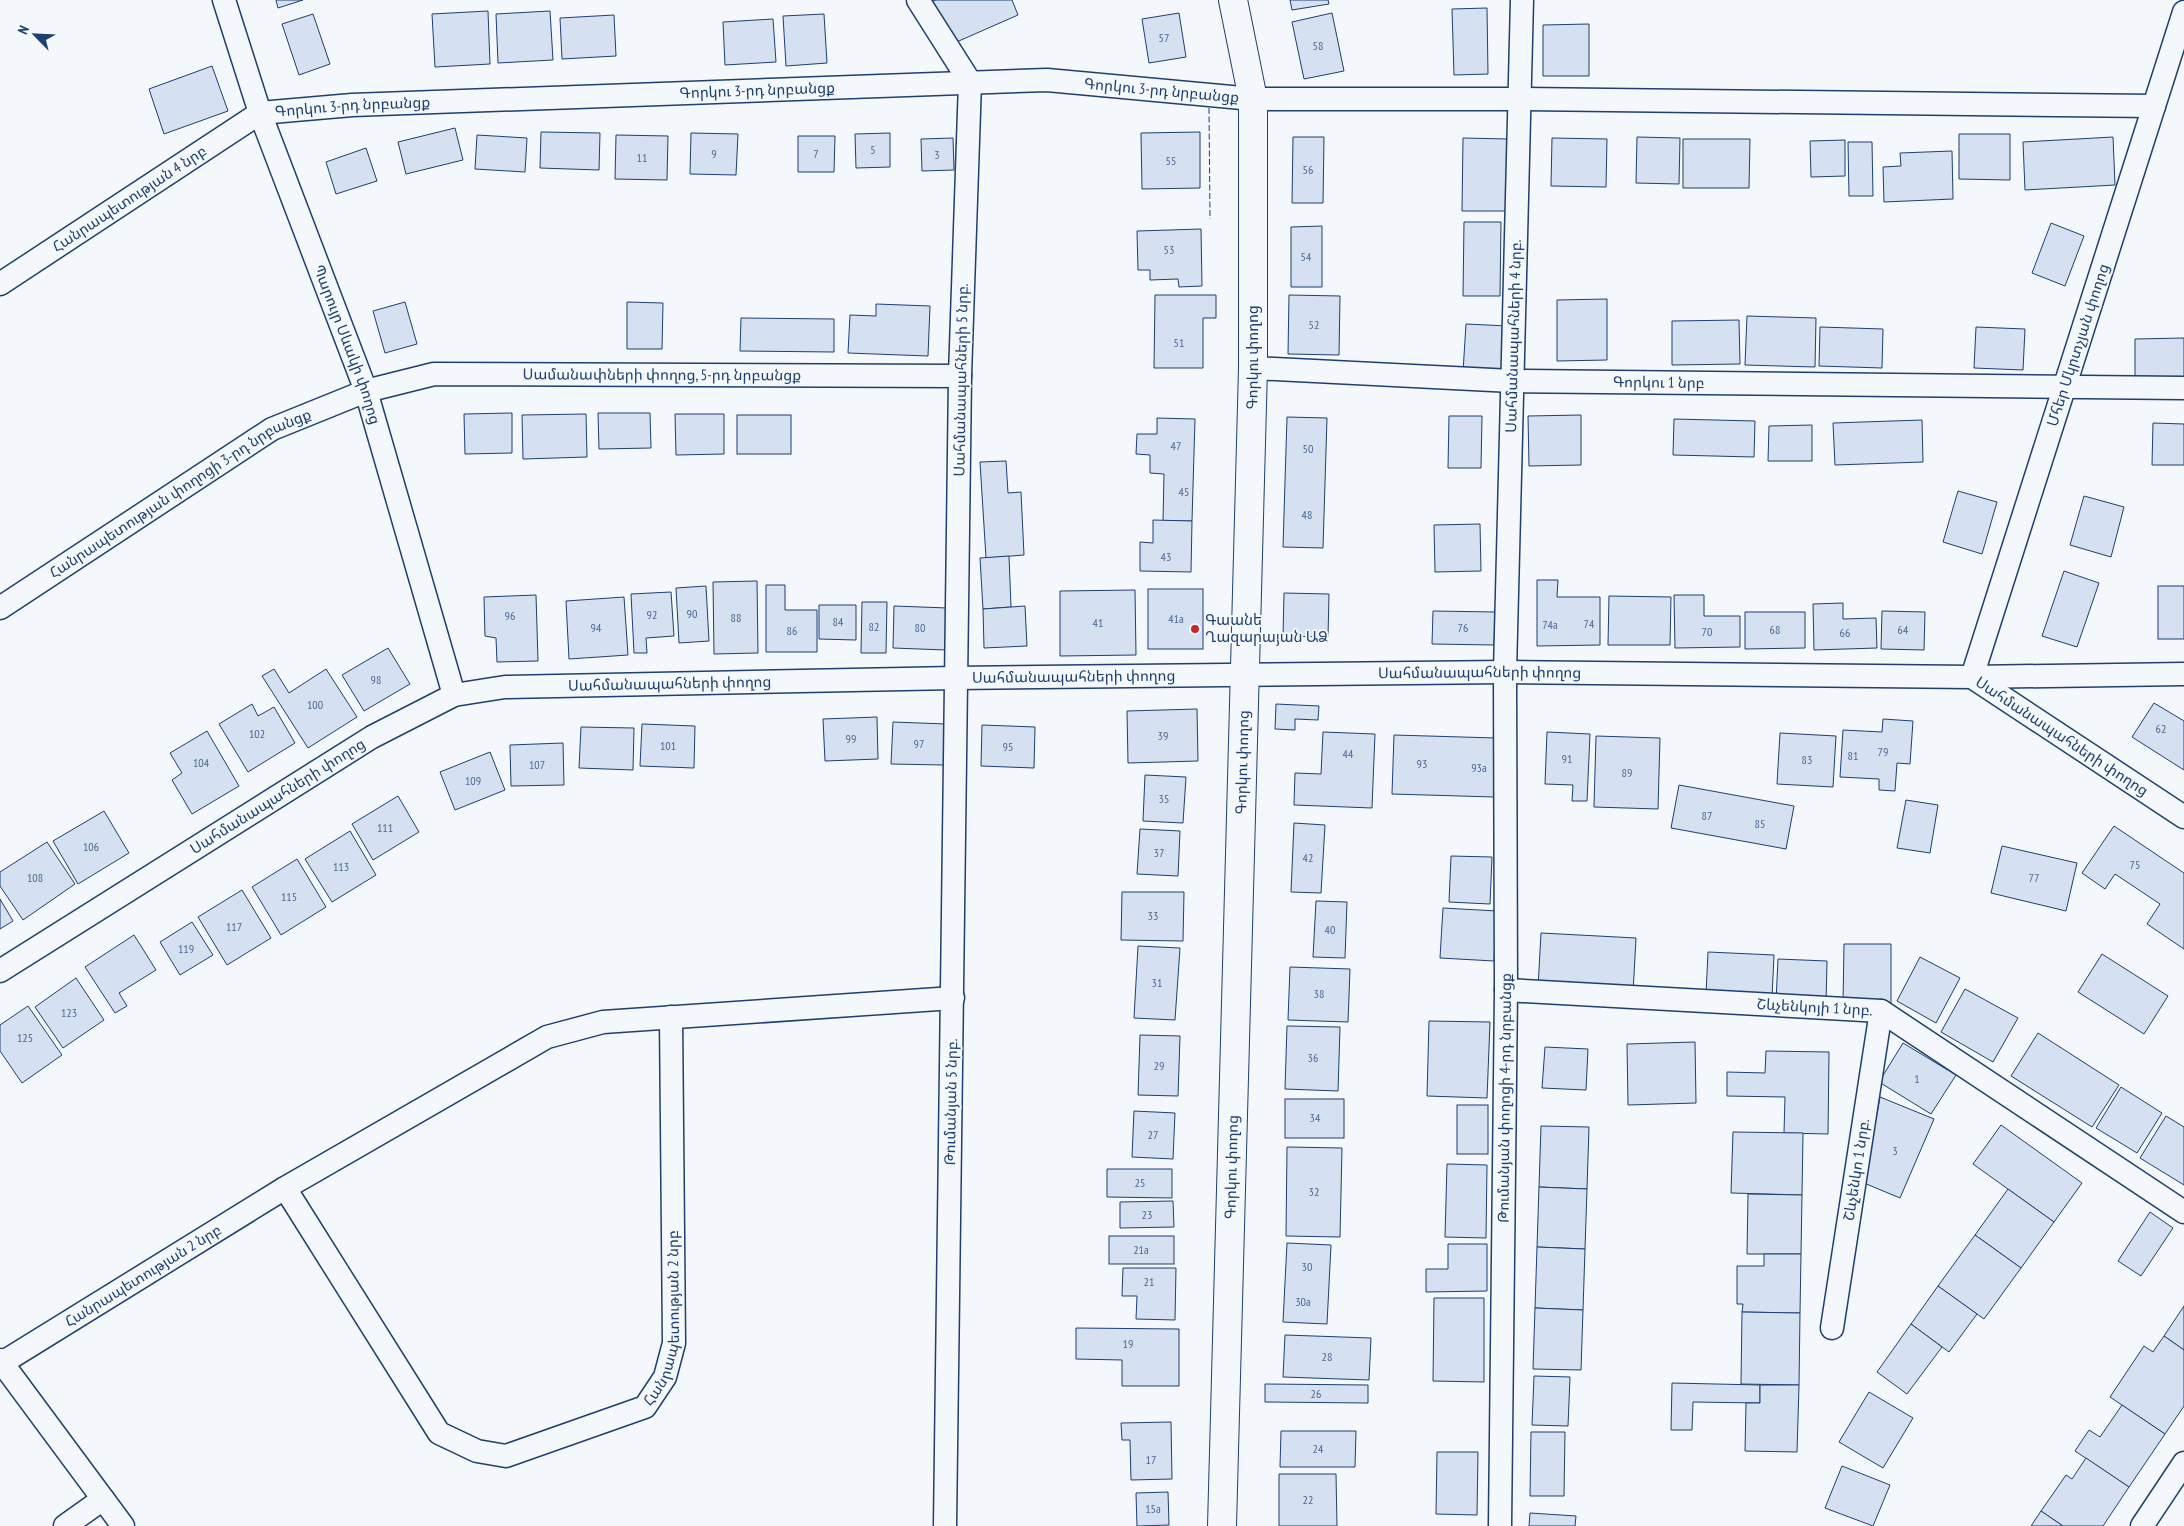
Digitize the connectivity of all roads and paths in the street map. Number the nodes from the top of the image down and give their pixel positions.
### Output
1 (224, 0) edge
2 (918, 0) edge
3 (1233, 0) edge
4 (1522, 0) edge
5 (2184, 12) edge
6 (970, 82) junction
7 (1253, 99) junction
8 (1518, 99) junction
9 (2154, 106) junction
10 (260, 113) junction
11 (0, 284) edge
12 (1253, 368) junction
13 (960, 376) junction
14 (1512, 381) junction
15 (2064, 388) junction
16 (2184, 388) edge
17 (366, 391) junction
18 (0, 608) edge
19 (1505, 672) junction
20 (2184, 674) edge
21 (1244, 676) junction
22 (1972, 677) junction
23 (955, 678) junction
24 (454, 695) junction
25 (2184, 817) edge
26 (0, 971) edge
27 (1506, 990) junction
28 (953, 998) junction
29 (1881, 1012) junction
30 (671, 1017) junction
31 (285, 1188) junction
32 (2184, 1212) edge
33 (1832, 1328) dead end
34 (1, 1361) edge
35 (2184, 1463) edge
36 (103, 1498) junction
37 (65, 1526) edge
38 (123, 1526) edge
39 (945, 1526) edge
40 (1222, 1526) edge
41 (1500, 1526) edge
42 (2142, 1526) edge

1 - 10 street, Պարույր Սևակի փողոց
2 - 6 street
3 - 7 street, Գորկու փողոց
4 - 8 street, Սահմանապահների 4 նրբ.
5 - 9 street, Մհեր Մկրտչյան փողոց
6 - 7 street, Գորկու 3-րդ նրբանցք
6 - 10 street, Գորկու 3-րդ նրբանցք
6 - 13 street, Սահմանապահների 5 նրբ.
7 - 8 street, Գորկու 3-րդ նրբանցք
7 - 12 street, Գորկու փողոց
8 - 9 street, Գորկու 3-րդ նրբանցք
8 - 14 street, Սահմանապահների 4 նրբ.
9 - 15 street, Մհեր Մկրտչյան փողոց
10 - 11 street, Հանրապետության 4 նրբ
10 - 17 street, Պարույր Սևակի փողոց
12 - 14 street, Գորկու 1 նրբ
12 - 21 street, Գորկու փողոց
13 - 17 street, Սամանափների փողոց, 5-րդ նրբանցք
13 - 23 street, Սահմանապահների 5 նրբ.
14 - 15 street, Գորկու 1 նրբ
14 - 19 street, Սահմանապահների 4 նրբ.
15 - 16 street, Գորկու 1 նրբ
15 - 22 street, Մհեր Մկրտչյան փողոց
17 - 18 street, Հանրապետության փողոցի 3-րդ նրբանցք
17 - 24 street, Պարույր Սևակի փողոց
19 - 21 street, Սահմանապահների փողոց
19 - 22 street, Սահմանապահների փողոց
19 - 27 street, Թումանյան փողոցի 4-րդ նրբանցք
20 - 22 street
21 - 23 street, Սահմանապահների փողոց
21 - 40 street, Գորկու փողոց
22 - 25 street, Սահմանապահների փողոց
23 - 24 street, Սահմանապահների փողոց
23 - 28 street, Թումանյան 5 նրբ.
24 - 26 street, Սահմանապահների փողոց
27 - 29 street, Շևչենկոյի 1 նրբ.
27 - 41 street, Թումանյան փողոցի 4-րդ նրբանցք
28 - 30 street, Հանրապետության 2 նրբ
28 - 39 street, Թումանյան 5 նրբ.
29 - 32 street, Շևչենկոյի 1 նրբ.
29 - 33 street, Շևչենկո 1 նրբ.
30 - 31 street, Հանրապետության 2 նրբ
30 - 31 street, Հանրապետության 2 նրբ
31 - 34 street, Հանրապետության 2 նրբ
34 - 36 street
35 - 42 street
36 - 37 street
36 - 38 street

